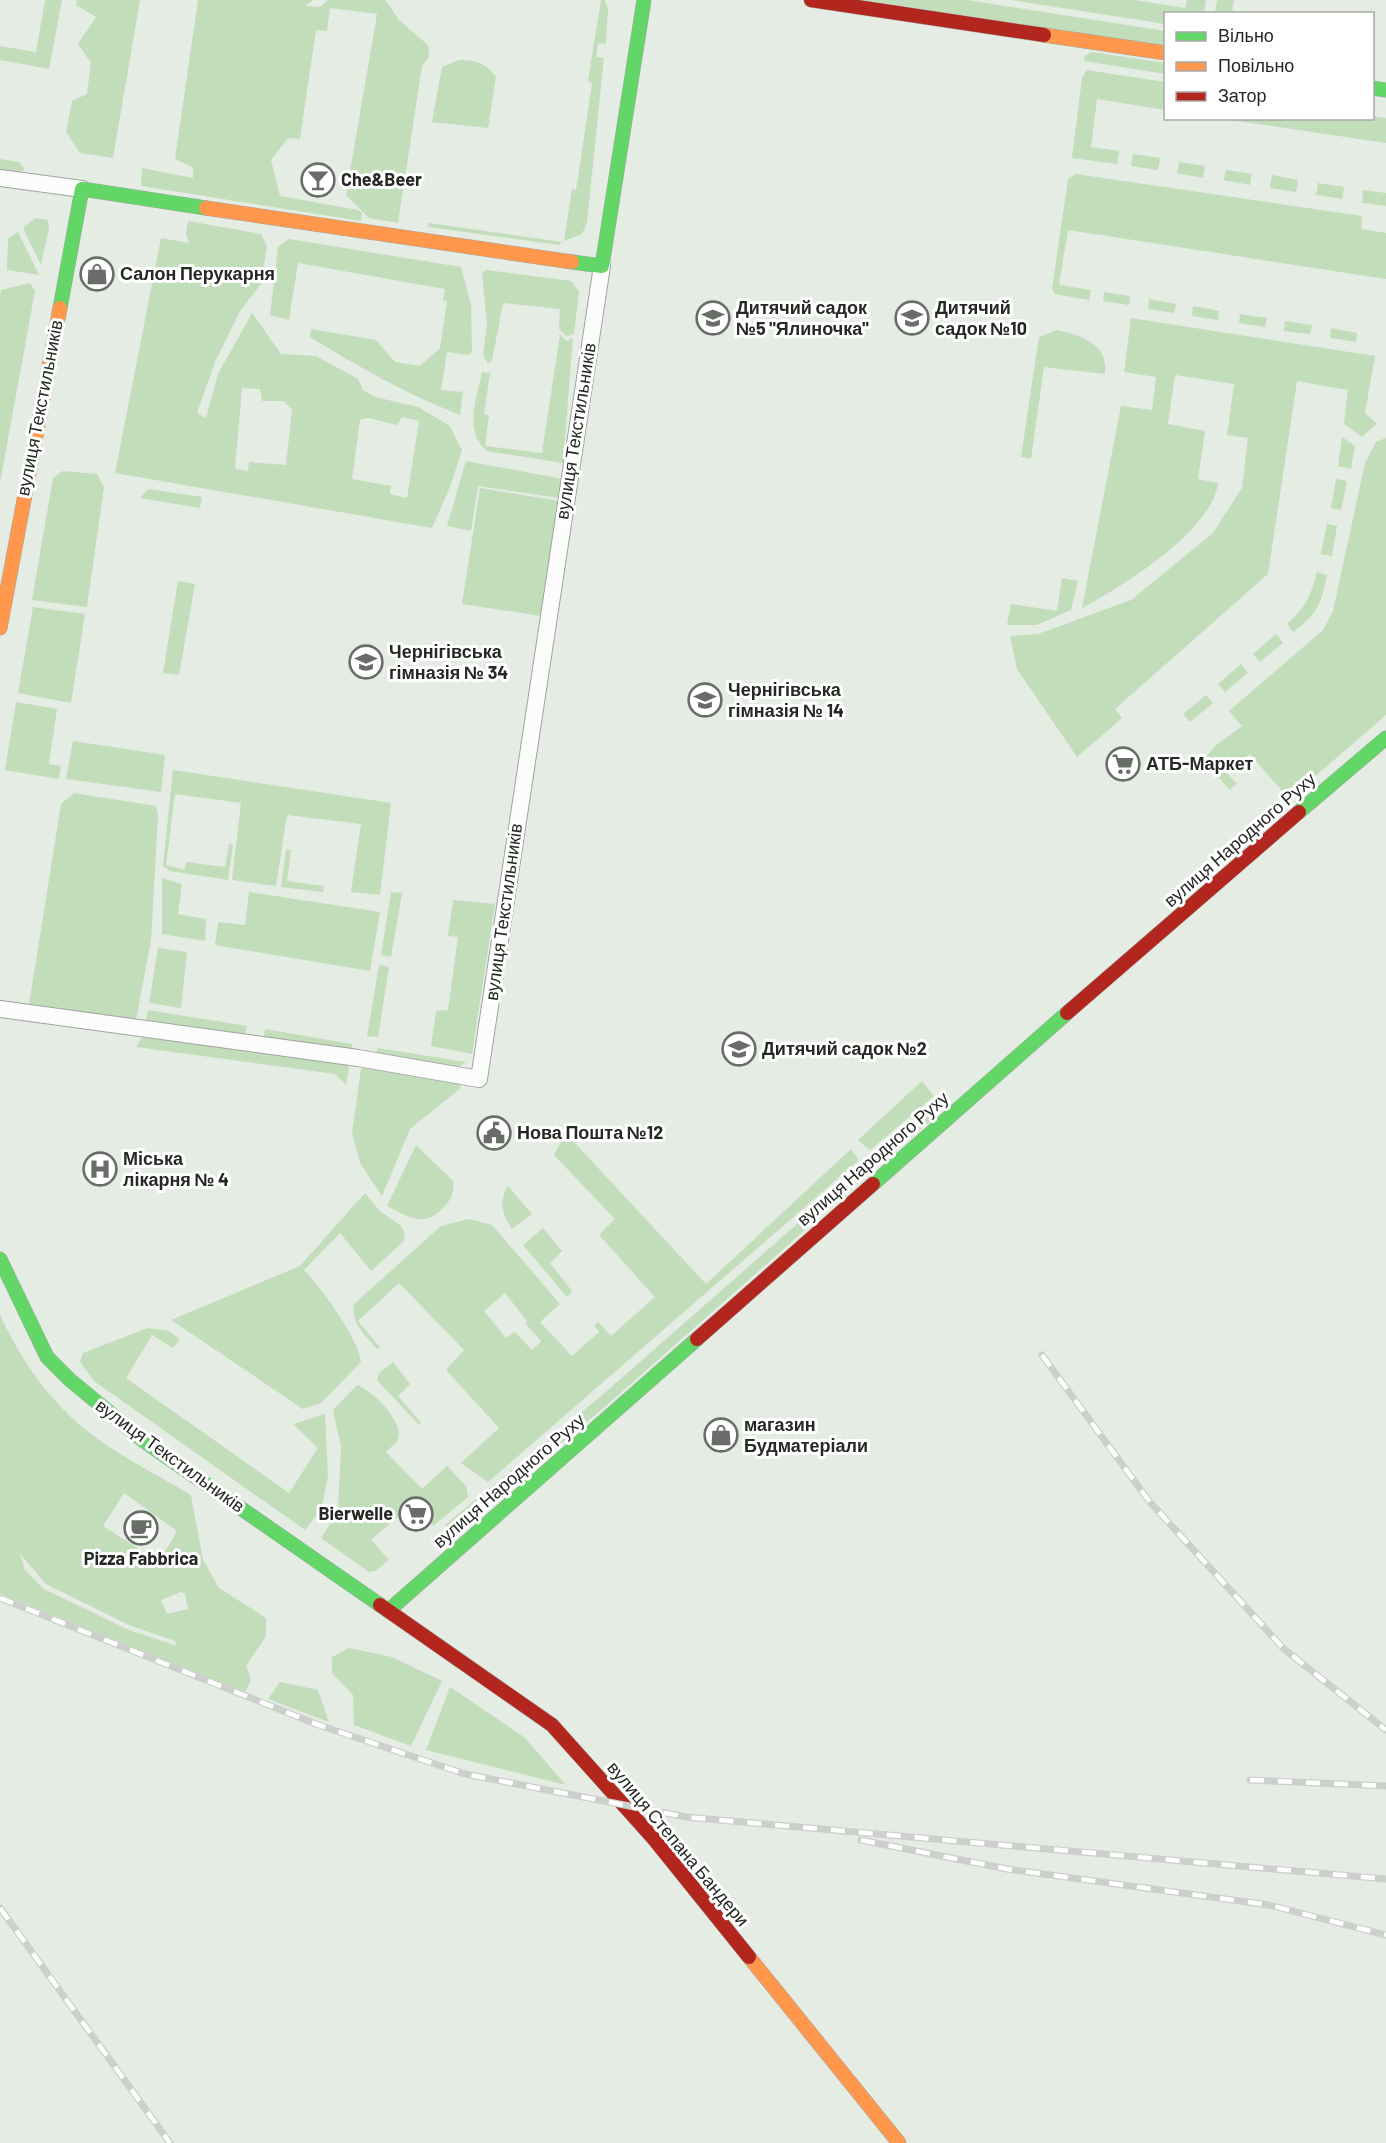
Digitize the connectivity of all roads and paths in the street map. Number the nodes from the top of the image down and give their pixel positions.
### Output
1 (644, 0) edge
2 (811, 0) edge
3 (1164, 54) edge
4 (0, 178) edge
5 (82, 189) junction
6 (602, 266) junction
7 (8, 533) edge
8 (0, 628) edge
9 (1386, 738) edge
10 (0, 1009) edge
11 (0, 1259) edge
12 (388, 1611) junction
13 (899, 2143) edge

1 - 6 street, вулиця Текстильників
2 - 3 street
4 - 5 street
5 - 6 street
5 - 7 street, вулиця Текстильників
6 - 10 street, вулиця Текстильників
7 - 8 street, вулиця Текстильників
9 - 12 street, вулиця Народного Руху
11 - 12 street, вулиця Текстильників
12 - 13 street, вулиця Степана Бандери

